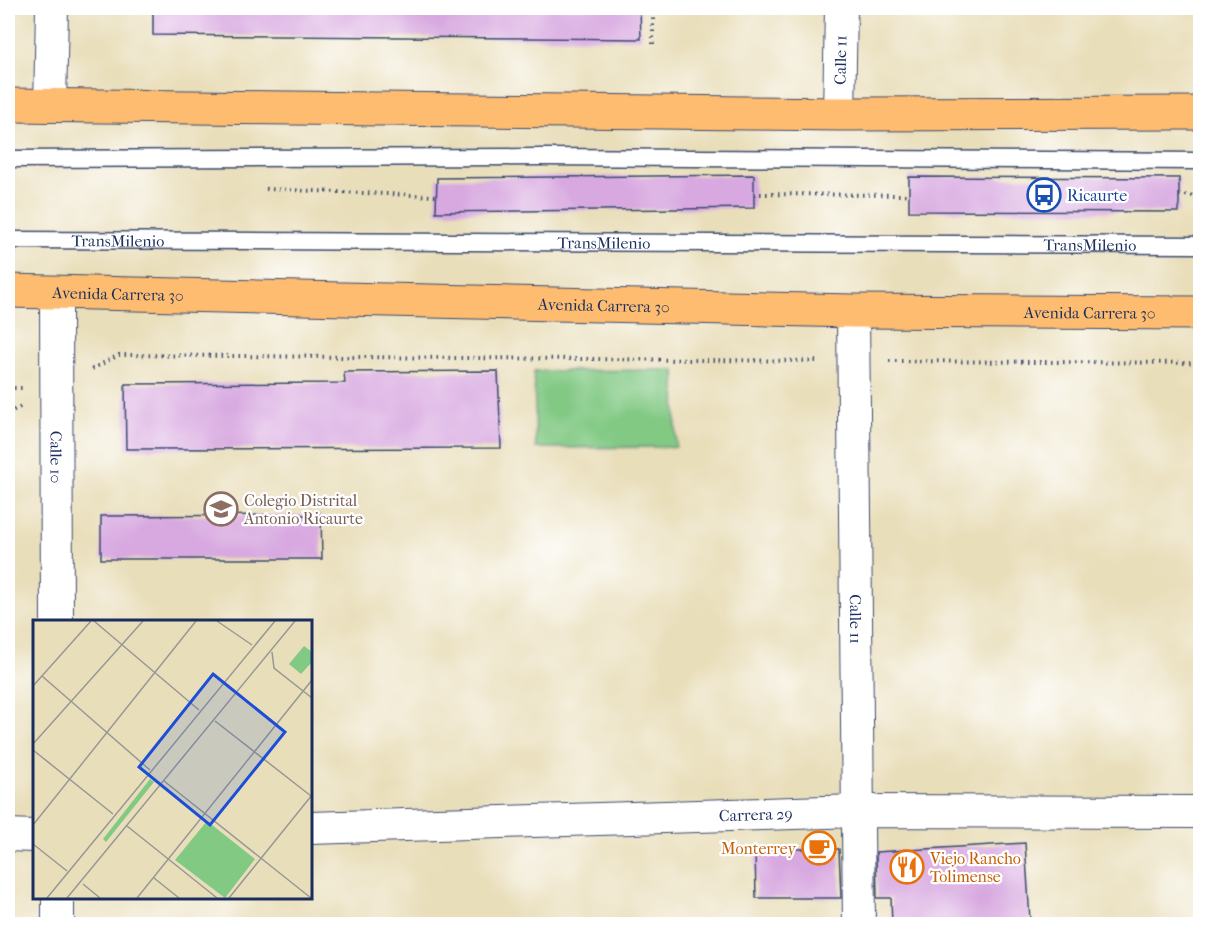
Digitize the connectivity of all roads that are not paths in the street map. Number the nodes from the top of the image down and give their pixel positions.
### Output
1 (51, 8) edge
2 (841, 8) edge
3 (8, 105) edge
4 (50, 106) junction
5 (1200, 112) edge
6 (839, 114) junction
7 (8, 159) edge
8 (1200, 161) edge
9 (8, 240) edge
10 (1200, 245) edge
11 (8, 291) edge
12 (56, 292) junction
13 (853, 312) junction
14 (1200, 313) edge
15 (57, 620) edge
16 (857, 811) junction
17 (1200, 812) edge
18 (312, 828) edge
19 (8, 835) edge
20 (33, 836) edge
21 (58, 899) edge
22 (58, 924) edge
23 (860, 924) edge

1 - 4 street
2 - 6 street, Calle 11
3 - 4 highway
4 - 6 highway
5 - 6 highway
7 - 8 lane
9 - 10 lane, TransMilenio
11 - 12 highway, Avenida Carrera 30
12 - 13 highway, Avenida Carrera 30
12 - 15 street, Calle 10
13 - 14 highway, Avenida Carrera 30
13 - 16 street, Calle 11
16 - 17 street, Carrera 29
16 - 18 street, Carrera 29
16 - 23 street, Calle 11
19 - 20 street
21 - 22 street

